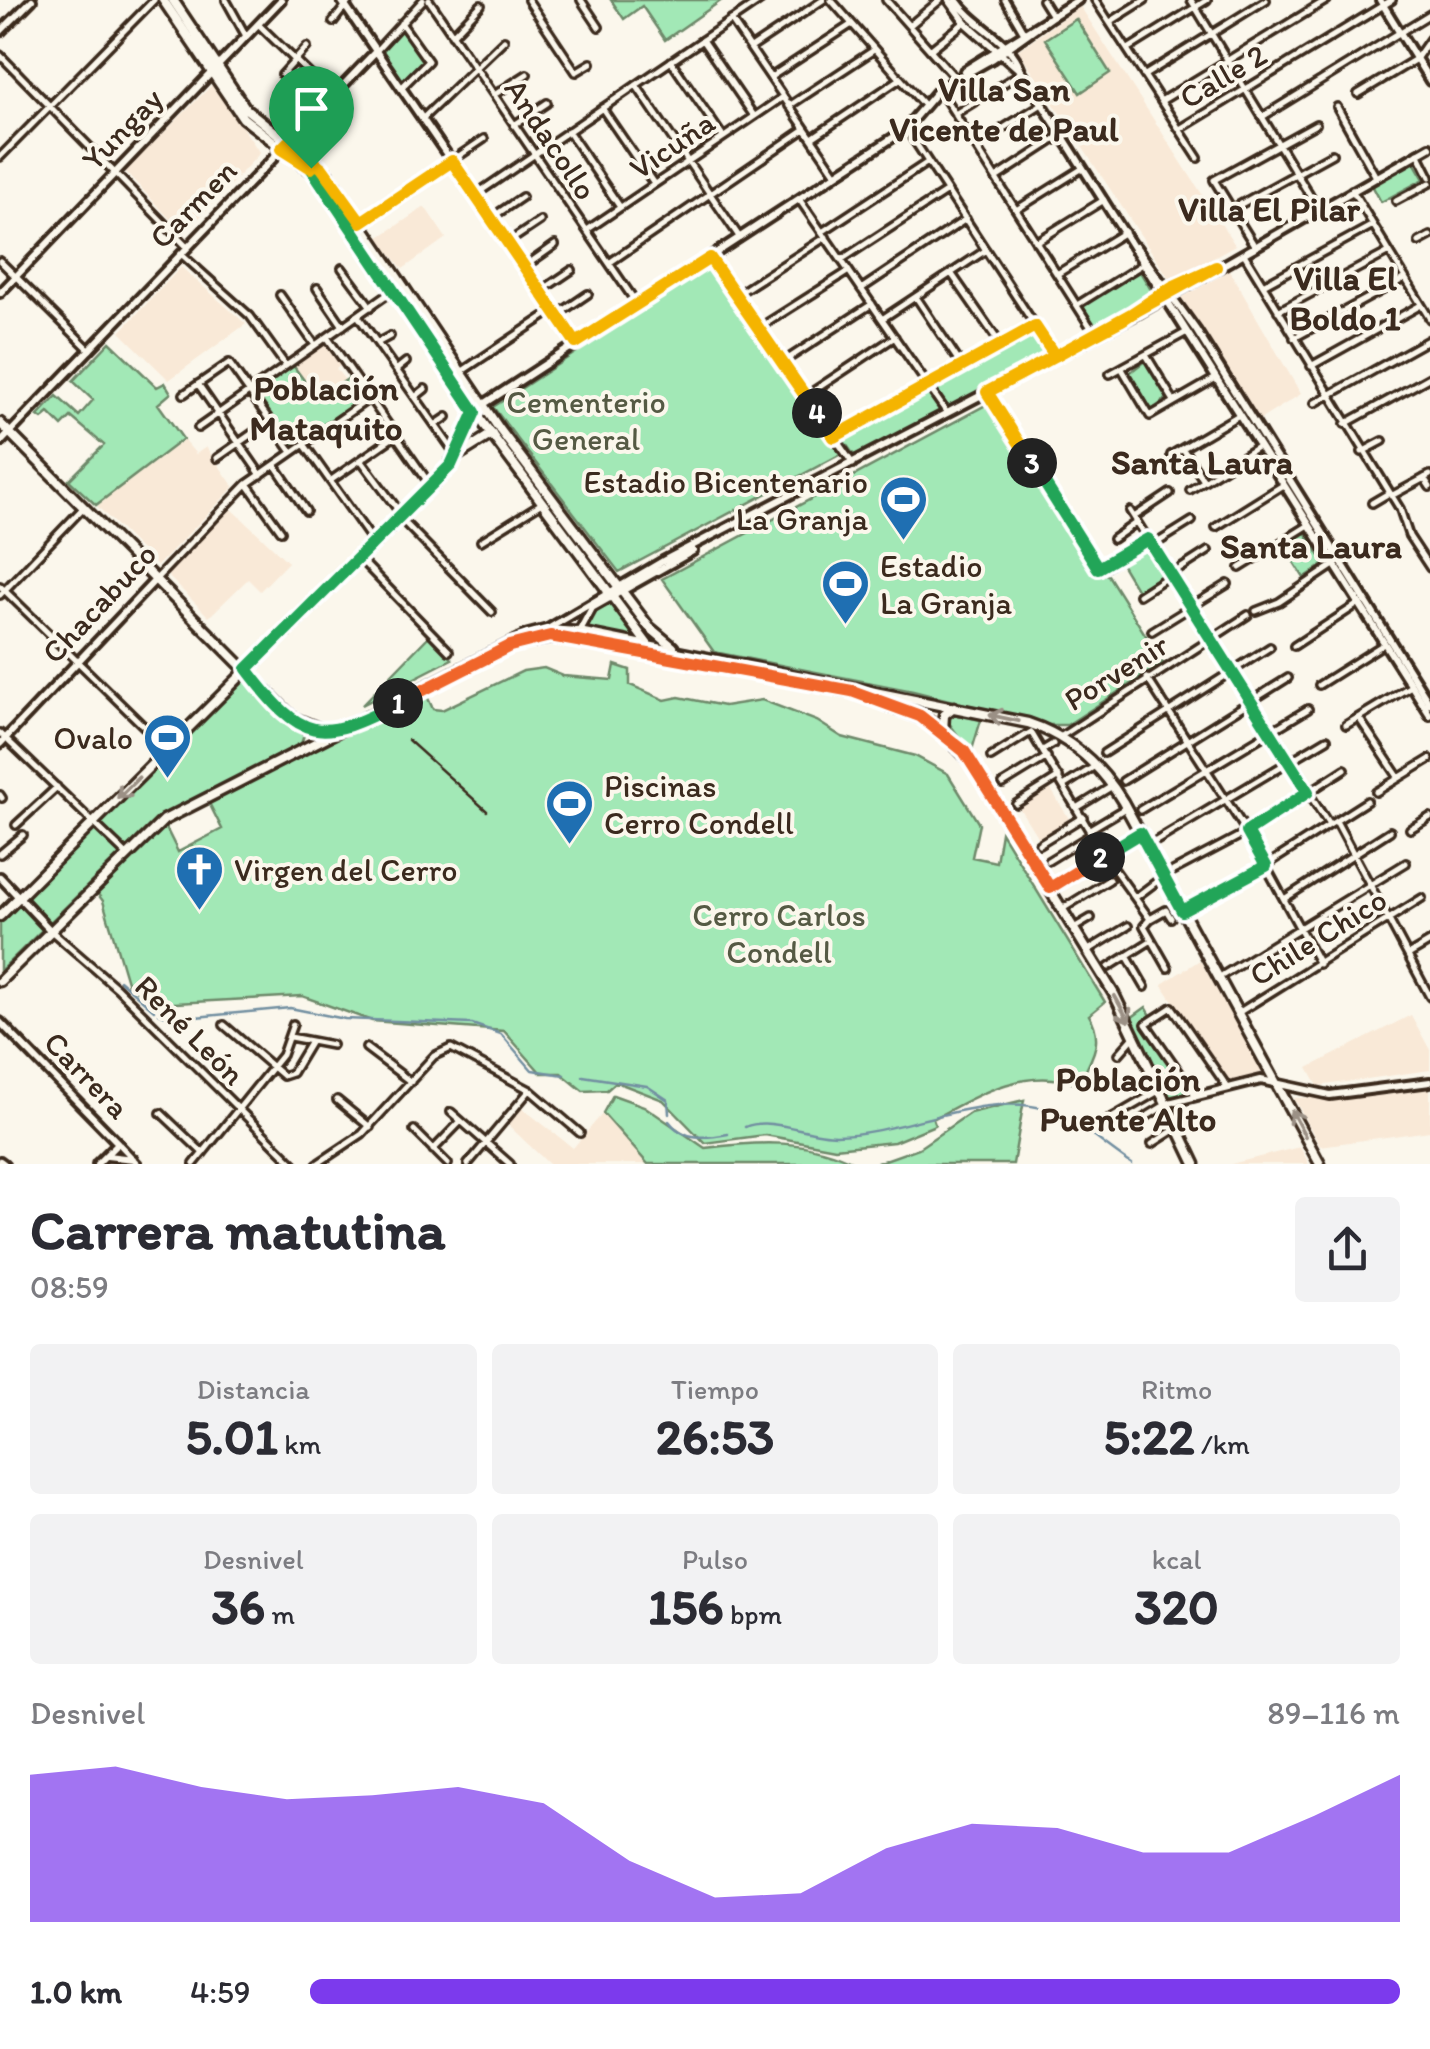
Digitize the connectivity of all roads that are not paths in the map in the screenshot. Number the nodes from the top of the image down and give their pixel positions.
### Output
1 (32, 0) edge
2 (154, 0) edge
3 (163, 0) edge
4 (173, 0) edge
5 (226, 0) edge
6 (280, 0) edge
7 (426, 0) edge
8 (528, 0) edge
9 (581, 0) edge
10 (761, 0) edge
11 (827, 0) edge
12 (940, 0) edge
13 (952, 0) edge
14 (1004, 0) edge
15 (1042, 0) edge
16 (1078, 0) edge
17 (1095, 0) edge
18 (1145, 0) edge
19 (1207, 0) edge
20 (1266, 0) edge
21 (1327, 0) edge
22 (1392, 0) edge
23 (889, 1) edge
24 (346, 2) edge
25 (1382, 3) edge
26 (1193, 4) edge
27 (481, 5) dead end
28 (1430, 14) edge
29 (1052, 16) junction
30 (731, 20) junction
31 (333, 22) dead end
32 (965, 22) junction
33 (1110, 22) junction
34 (402, 23) junction
35 (258, 24) junction
36 (852, 24) junction
37 (909, 26) junction
38 (599, 27) dead end
39 (1023, 31) junction
40 (0, 32) edge
41 (1211, 33) junction
42 (1400, 33) junction
43 (452, 34) junction
44 (246, 36) junction
45 (1430, 39) edge
46 (504, 40) dead end
47 (702, 40) junction
48 (308, 47) dead end
49 (1003, 48) junction
50 (750, 49) junction
51 (1128, 49) junction
52 (874, 50) junction
53 (930, 50) junction
54 (376, 51) junction
55 (0, 55) edge
56 (1416, 58) junction
57 (296, 60) junction
58 (1228, 60) junction
59 (671, 61) junction
60 (591, 63) dead end
61 (474, 67) junction
62 (214, 69) junction
63 (1022, 72) junction
64 (527, 74) dead end
65 (282, 75) dead end
66 (1144, 75) junction
67 (770, 78) junction
68 (955, 78) junction
69 (900, 79) junction
70 (1430, 80) edge
71 (636, 85) junction
72 (402, 88) junction
73 (938, 88) junction
74 (1246, 89) junction
75 (1358, 94) dead end
76 (494, 95) junction
77 (332, 96) junction
78 (783, 96) junction
79 (1161, 100) junction
80 (548, 103) dead end
81 (922, 103) junction
82 (1042, 104) junction
83 (50, 106) junction
84 (789, 106) junction
85 (1337, 107) dead end
86 (602, 108) junction
87 (955, 114) junction
88 (754, 116) junction
89 (1262, 117) junction
90 (422, 119) junction
91 (1316, 124) dead end
92 (514, 125) junction
93 (906, 128) junction
94 (805, 129) junction
95 (1180, 129) junction
96 (568, 131) junction
97 (1062, 135) junction
98 (723, 137) junction
99 (812, 138) junction
100 (484, 140) dead end
101 (1279, 144) junction
102 (284, 145) junction
103 (975, 146) junction
104 (1424, 150) edge
105 (534, 154) junction
106 (1332, 154) dead end
107 (0, 157) edge
108 (1198, 158) dead end
109 (452, 161) junction
110 (688, 162) junction
111 (928, 162) junction
112 (1430, 162) edge
113 (1084, 168) junction
114 (115, 173) junction
115 (1296, 173) junction
116 (836, 174) junction
117 (1376, 177) junction
118 (996, 178) junction
119 (1430, 180) edge
120 (654, 184) junction
121 (1352, 190) junction
122 (947, 191) junction
123 (710, 194) junction
124 (474, 195) junction
125 (522, 197) dead end
126 (799, 199) junction
127 (1104, 200) junction
128 (1396, 201) dead end
129 (620, 207) junction
130 (1232, 209) junction
131 (1016, 210) junction
132 (1318, 210) junction
133 (491, 218) junction
134 (966, 219) junction
135 (540, 221) dead end
136 (358, 224) junction
137 (1373, 224) junction
138 (586, 230) junction
139 (1124, 232) junction
140 (824, 234) junction
141 (1430, 236) edge
142 (740, 238) junction
143 (507, 242) junction
144 (1036, 242) junction
145 (1132, 242) junction
146 (1419, 242) dead end
147 (555, 245) dead end
148 (1254, 246) junction
149 (184, 250) junction
150 (986, 250) junction
151 (1242, 252) junction
152 (1390, 252) junction
153 (710, 258) junction
154 (841, 260) junction
155 (0, 261) edge
156 (609, 263) junction
157 (1143, 264) junction
158 (524, 267) junction
159 (342, 268) dead end
160 (572, 270) dead end
161 (848, 270) junction
162 (951, 274) junction
163 (1057, 274) junction
164 (16, 276) junction
165 (1405, 278) junction
166 (1262, 284) junction
167 (317, 288) dead end
168 (395, 288) junction
169 (861, 289) junction
170 (540, 291) junction
171 (0, 292) edge
172 (280, 294) dead end
173 (588, 294) dead end
174 (1167, 294) junction
175 (736, 295) junction
176 (916, 297) junction
177 (637, 304) junction
178 (872, 304) junction
179 (1422, 305) junction
180 (1077, 306) junction
181 (370, 307) junction
182 (1278, 311) junction
183 (555, 313) junction
184 (358, 316) junction
185 (882, 319) junction
186 (1430, 319) edge
187 (342, 326) junction
188 (1035, 326) junction
189 (759, 328) junction
190 (1187, 332) junction
191 (1095, 334) junction
192 (390, 336) dead end
193 (327, 337) junction
194 (895, 337) junction
195 (1294, 338) junction
196 (1430, 339) edge
197 (576, 343) junction
198 (377, 344) junction
199 (315, 345) junction
200 (1001, 345) junction
201 (90, 350) junction
202 (1146, 355) junction
203 (1055, 356) junction
204 (406, 362) dead end
205 (782, 362) junction
206 (286, 366) junction
207 (962, 366) junction
208 (1311, 366) junction
209 (396, 370) junction
210 (1122, 370) junction
211 (461, 372) junction
212 (1110, 374) dead end
213 (1430, 377) edge
214 (1216, 378) junction
215 (198, 384) junction
216 (928, 385) junction
217 (426, 389) dead end
218 (250, 392) junction
219 (987, 392) junction
220 (184, 394) dead end
221 (415, 396) junction
222 (806, 396) junction
223 (1328, 396) junction
224 (370, 398) junction
225 (1174, 401) junction
226 (1315, 403) dead end
227 (479, 408) junction
228 (219, 413) junction
229 (947, 413) junction
230 (1240, 415) junction
231 (447, 417) dead end
232 (270, 421) junction
233 (0, 424) edge
234 (1345, 424) junction
235 (435, 425) junction
236 (198, 428) dead end
237 (10, 433) junction
238 (492, 434) junction
239 (396, 436) junction
240 (834, 437) junction
241 (1383, 441) dead end
242 (239, 442) junction
243 (0, 443) edge
244 (304, 444) junction
245 (1259, 446) junction
246 (1183, 448) junction
247 (292, 452) junction
248 (1362, 452) junction
249 (1171, 455) dead end
250 (456, 456) junction
251 (217, 458) dead end
252 (361, 460) junction
253 (852, 464) junction
254 (275, 465) junction
255 (261, 475) junction
256 (1427, 477) edge
257 (1204, 481) junction
258 (330, 482) junction
259 (247, 484) junction
260 (1284, 485) junction
261 (432, 486) junction
262 (1430, 487) edge
263 (1190, 490) dead end
264 (1170, 493) dead end
265 (1390, 494) junction
266 (542, 503) junction
267 (1372, 503) dead end
268 (84, 507) junction
269 (306, 511) dead end
270 (401, 517) junction
271 (1134, 517) junction
272 (1192, 521) dead end
273 (1216, 526) dead end
274 (1309, 526) junction
275 (281, 531) dead end
276 (1113, 538) dead end
277 (1148, 539) junction
278 (481, 541) dead end
279 (374, 543) junction
280 (1152, 546) junction
281 (1208, 552) dead end
282 (359, 558) junction
283 (1334, 565) junction
284 (1240, 568) dead end
285 (1430, 568) edge
286 (1170, 575) junction
287 (156, 578) junction
288 (1228, 584) dead end
289 (620, 588) junction
290 (2, 591) edge
291 (610, 594) junction
292 (1139, 594) dead end
293 (1358, 604) junction
294 (1190, 608) junction
295 (1256, 611) dead end
296 (492, 612) dead end
297 (1248, 615) dead end
298 (546, 630) junction
299 (579, 632) junction
300 (1152, 632) dead end
301 (566, 639) junction
302 (1210, 639) junction
303 (647, 644) junction
304 (1384, 644) junction
305 (510, 646) junction
306 (1294, 646) dead end
307 (1270, 647) dead end
308 (676, 650) junction
309 (448, 651) dead end
310 (658, 655) junction
311 (78, 662) junction
312 (247, 669) junction
313 (1231, 672) junction
314 (1147, 678) junction
315 (1288, 678) dead end
316 (1319, 685) dead end
317 (1411, 686) junction
318 (1250, 702) junction
319 (1430, 704) edge
320 (954, 707) junction
321 (1308, 709) dead end
322 (1168, 710) junction
323 (1430, 716) edge
324 (1359, 718) junction
325 (1346, 726) dead end
326 (310, 728) junction
327 (943, 731) junction
328 (332, 732) junction
329 (1269, 733) junction
330 (1060, 737) junction
331 (2, 738) edge
332 (1326, 739) dead end
333 (1188, 742) junction
334 (1053, 744) dead end
335 (301, 748) junction
336 (167, 749) junction
337 (1104, 752) dead end
338 (1045, 754) junction
339 (992, 757) dead end
340 (1430, 758) edge
341 (1291, 762) junction
342 (1092, 768) dead end
343 (1346, 768) dead end
344 (1207, 772) junction
345 (1059, 777) junction
346 (1398, 778) junction
347 (1124, 782) dead end
348 (1003, 784) dead end
349 (1064, 786) junction
350 (57, 788) junction
351 (1109, 788) dead end
352 (1308, 792) junction
353 (1376, 792) dead end
354 (1367, 801) dead end
355 (1227, 802) junction
356 (1016, 804) dead end
357 (1078, 808) junction
358 (1122, 810) dead end
359 (1140, 810) dead end
360 (1084, 816) junction
361 (1430, 817) edge
362 (1336, 821) junction
363 (94, 823) junction
364 (16, 825) dead end
365 (1329, 825) junction
366 (1410, 830) dead end
367 (1390, 831) dead end
368 (1090, 832) junction
369 (1247, 832) junction
370 (1140, 833) junction
371 (23, 835) dead end
372 (1156, 841) dead end
373 (1039, 844) dead end
374 (0, 854) edge
375 (126, 854) junction
376 (1354, 854) junction
377 (1104, 855) junction
378 (1048, 861) dead end
379 (1406, 862) dead end
380 (1266, 866) junction
381 (1172, 871) dead end
382 (0, 876) edge
383 (1108, 880) dead end
384 (1160, 880) dead end
385 (1370, 885) junction
386 (1050, 888) junction
387 (20, 896) junction
388 (1136, 897) junction
389 (1422, 898) dead end
390 (1284, 899) junction
391 (1062, 909) junction
392 (1182, 911) junction
393 (0, 916) edge
394 (1091, 918) dead end
395 (1171, 918) dead end
396 (1150, 920) junction
397 (1388, 920) junction
398 (1128, 926) dead end
399 (1074, 928) junction
400 (50, 930) junction
401 (1300, 930) junction
402 (1152, 940) junction
403 (1430, 942) edge
404 (1087, 951) junction
405 (1408, 955) junction
406 (1127, 956) junction
407 (1319, 964) junction
408 (1109, 966) dead end
409 (1168, 968) dead end
410 (1222, 976) dead end
411 (0, 981) edge
412 (1427, 983) edge
413 (1145, 987) dead end
414 (1430, 997) edge
415 (1238, 1013) junction
416 (0, 1022) edge
417 (293, 1024) dead end
418 (224, 1025) dead end
419 (1136, 1034) junction
420 (290, 1037) junction
421 (310, 1043) junction
422 (332, 1045) dead end
423 (366, 1048) dead end
424 (1118, 1054) dead end
425 (271, 1070) junction
426 (1275, 1081) junction
427 (411, 1082) junction
428 (1430, 1082) edge
429 (1228, 1088) junction
430 (1162, 1089) junction
431 (530, 1090) junction
432 (1196, 1096) junction
433 (337, 1100) dead end
434 (1169, 1103) junction
435 (238, 1111) junction
436 (451, 1112) dead end
437 (161, 1113) dead end
438 (461, 1121) junction
439 (370, 1126) junction
440 (1131, 1126) dead end
441 (1179, 1126) junction
442 (1096, 1127) dead end
443 (414, 1130) dead end
444 (580, 1133) dead end
445 (118, 1143) junction
446 (486, 1143) junction
447 (1152, 1144) dead end
448 (433, 1150) junction
449 (107, 1156) junction
450 (200, 1160) edge
451 (136, 1162) edge
452 (97, 1164) edge
453 (294, 1164) edge
454 (318, 1164) edge
455 (448, 1164) edge
456 (468, 1164) edge
457 (510, 1164) edge
458 (1195, 1164) edge
459 (1320, 1164) edge

1 - 40 street
2 - 83 street
3 - 62 main road
4 - 62 main road
5 - 44 street
6 - 35 street, Yungay
7 - 34 street, Carmen
7 - 43 street, Andacollo
8 - 60 street
9 - 38 street
10 - 30 street
11 - 36 street
11 - 50 street
12 - 37 street
13 - 32 street
13 - 49 street
14 - 39 street
15 - 29 street
16 - 29 street
17 - 33 street
18 - 33 street
19 - 26 street
20 - 41 street
21 - 58 street
22 - 25 street, Calle 2
23 - 37 street
24 - 31 street
24 - 54 street
25 - 42 street
25 - 74 street, Calle 2
26 - 41 street
26 - 51 street
27 - 43 street
28 - 42 street
29 - 39 street
29 - 49 street
30 - 47 street
30 - 50 street
32 - 49 street
32 - 53 street
33 - 51 street
34 - 54 street, Carmen
34 - 72 street
35 - 44 street, Yungay
35 - 57 street
36 - 52 street
36 - 67 street
37 - 53 street
39 - 49 street
41 - 58 street
41 - 66 street
42 - 56 street
42 - 89 street
43 - 61 street, Andacollo
44 - 62 street, Yungay
45 - 56 street
46 - 61 street
47 - 59 street
47 - 88 street
48 - 57 street
49 - 63 street
49 - 68 street
50 - 67 street
51 - 66 street
52 - 69 street
52 - 84 street
53 - 68 street
54 - 72 street
54 - 77 street, Carmen
55 - 83 street
56 - 70 street
56 - 75 street
57 - 65 street
57 - 77 street
58 - 74 street
58 - 79 street
59 - 71 street
59 - 98 street
61 - 76 street, Andacollo
61 - 90 street
62 - 102 main road
62 - 114 street, Yungay
63 - 82 street
63 - 87 street
64 - 76 street
66 - 79 street
67 - 78 street
68 - 73 street
69 - 81 street
69 - 99 street
71 - 86 street
71 - 110 street
72 - 90 street
73 - 81 street
73 - 87 street
74 - 89 street
74 - 95 street, Calle 2
76 - 92 street, Andacollo
77 - 102 street, Carmen
78 - 84 street
78 - 88 street, Vicuña
79 - 95 street
80 - 92 street
81 - 93 street
82 - 97 street
82 - 103 street
83 - 107 street
83 - 114 street
84 - 94 street
85 - 117 street
86 - 96 street
86 - 120 street
87 - 103 street
88 - 98 street, Vicuña
89 - 101 street
90 - 109 street
91 - 101 street
92 - 105 street, Andacollo
93 - 111 street
93 - 116 street
94 - 99 street
94 - 123 street
95 - 108 street
96 - 105 street
96 - 129 street
97 - 113 street
97 - 118 street
98 - 110 street, Vicuña
99 - 116 street
100 - 109 street
101 - 115 street
101 - 130 street
102 - 136 main road
102 - 149 street, Carmen
103 - 118 street
104 - 112 street
104 - 117 street
104 - 119 street
105 - 124 street
105 - 138 street, Andacollo
106 - 115 street
109 - 124 street
109 - 136 street
110 - 120 street, Vicuña
110 - 123 street
111 - 122 street
111 - 140 street
113 - 127 street
113 - 131 street
114 - 149 street
114 - 164 street, Yungay
115 - 130 street
115 - 132 street
116 - 126 street
117 - 121 street
118 - 131 street
119 - 128 street
120 - 129 street, Vicuña
121 - 132 street
121 - 137 street
122 - 134 street
122 - 154 street
123 - 142 street
123 - 156 street
124 - 133 street
125 - 133 street
126 - 140 street
126 - 142 street
127 - 139 street
127 - 144 street
129 - 138 street, Vicuña
130 - 148 street
131 - 144 street
132 - 148 street
133 - 143 street
134 - 150 street
134 - 169 street
135 - 143 street
136 - 168 main road
136 - 211 main road
137 - 152 street
137 - 166 street
138 - 156 street, Andacollo
139 - 145 street
139 - 163 street
140 - 154 street
140 - 175 street
141 - 146 street
142 - 153 street
143 - 158 street
144 - 163 street
145 - 157 street
145 - 174 street
147 - 158 street
148 - 151 street
149 - 201 street, Carmen
149 - 206 street
150 - 162 street
150 - 188 street
151 - 166 street
151 - 174 street
152 - 165 street
152 - 182 street
153 - 175 street
153 - 177 street
154 - 161 street
155 - 164 street
156 - 177 street, Andacollo
157 - 174 street
157 - 180 street
158 - 170 street
159 - 181 street
160 - 170 street
161 - 169 street
161 - 189 street
162 - 176 street
162 - 200 street
163 - 180 street
164 - 171 street, Yungay
164 - 201 street
165 - 179 street
165 - 195 street
166 - 182 street
167 - 187 street
168 - 181 street
168 - 227 main road
169 - 178 street
170 - 183 street
172 - 199 street
173 - 183 street
174 - 190 street
174 - 191 street
174 - 319 street
175 - 189 street
176 - 185 street
176 - 207 street
177 - 197 street
178 - 185 street
178 - 205 street
179 - 186 street
179 - 208 street
180 - 191 street
181 - 184 street
182 - 195 street
183 - 197 street
183 - 211 street
184 - 187 street
184 - 198 street
185 - 194 street
187 - 193 street
188 - 200 street
188 - 203 street
189 - 205 street
190 - 202 street
190 - 214 street
191 - 203 street
192 - 198 street
193 - 199 street
193 - 224 street
194 - 216 street
194 - 222 street
195 - 208 street
196 - 223 street
197 - 227 street
198 - 209 street
199 - 206 street
200 - 207 street
201 - 237 street, Carmen
202 - 210 street
202 - 225 street
203 - 219 street
204 - 209 street
205 - 222 street
206 - 218 street
207 - 216 street
208 - 223 street
209 - 221 street
210 - 212 street
210 - 225 street
211 - 227 main road
213 - 234 street
214 - 225 street
214 - 230 street
215 - 218 street
215 - 220 street
215 - 228 street
216 - 229 street
216 - 240 street
217 - 221 street
218 - 228 street
218 - 232 street
219 - 229 street
219 - 277 street
221 - 235 street
222 - 240 street
223 - 226 street
223 - 234 street
224 - 239 street
224 - 244 street, Chacabuco
227 - 238 main road
227 - 250 main road
227 - 289 main road
228 - 236 street
228 - 242 street
229 - 253 street
230 - 245 street
230 - 246 street
231 - 235 street
232 - 242 street
232 - 247 street
233 - 237 main road
234 - 248 street
235 - 250 street
237 - 243 street, Carmen
237 - 268 main road
238 - 250 main road
238 - 266 main road
239 - 252 street
239 - 261 street
240 - 253 street
241 - 248 street
242 - 251 street
242 - 255 street
244 - 247 street, Chacabuco
244 - 258 street
245 - 257 street
245 - 260 street
246 - 249 street
246 - 257 street
247 - 254 street, Chacabuco
248 - 265 street
250 - 261 main road
252 - 258 street
252 - 270 street
253 - 289 street
254 - 255 street, Chacabuco
254 - 269 street
255 - 259 street, Chacabuco
256 - 262 street
256 - 265 street
257 - 263 street
258 - 279 street
259 - 275 street
259 - 287 street, Chacabuco
260 - 273 street
260 - 274 street
261 - 270 main road
264 - 271 street
265 - 267 street
265 - 285 street
266 - 278 street
266 - 291 main road
268 - 287 main road
268 - 290 street
270 - 279 main road
270 - 296 street
271 - 276 street
271 - 277 street
272 - 280 street
274 - 283 street
274 - 284 street
277 - 280 street
279 - 282 main road
280 - 286 street
281 - 286 street
282 - 309 street
282 - 312 main road
283 - 293 street
283 - 295 street
286 - 292 street
286 - 294 street
287 - 311 street, Chacabuco
287 - 312 main road
288 - 294 street
289 - 291 street
289 - 308 main road
290 - 311 street
291 - 298 street
291 - 299 street
291 - 303 main road
293 - 304 street
293 - 306 street
294 - 300 street
294 - 302 street
297 - 302 street, Porvenir
298 - 299 main road
298 - 305 main road
299 - 301 main road
299 - 303 main road
301 - 305 main road
301 - 310 main road
302 - 313 street
302 - 314 street, Porvenir
303 - 308 main road
303 - 310 main road
304 - 316 street
304 - 317 street
305 - 328 main road
307 - 313 street
308 - 320 main road
310 - 327 main road
311 - 331 street, Chacabuco
311 - 336 street
312 - 326 main road
312 - 336 main road
313 - 318 street
313 - 322 street
314 - 322 street
314 - 330 street, Porvenir
315 - 318 street
317 - 323 street
317 - 324 street
318 - 329 street
318 - 333 street
320 - 327 main road
330 -> 320 main road
321 - 329 street
322 - 333 street
322 - 337 street
324 - 325 street
324 - 346 street
326 - 328 main road
326 - 335 main road
327 - 386 main road
328 - 335 main road
329 - 341 street
329 - 344 street
330 - 370 main road
331 - 350 street
332 - 341 street
333 - 344 street
333 - 347 street
334 - 338 street
335 - 375 main road
336 -> 363 main road
338 - 339 street
338 - 345 street
338 - 348 street
340 - 346 street
341 - 352 street
341 - 355 street
342 - 349 street
343 - 352 street
344 - 355 street
344 - 359 street
345 - 349 street
345 - 356 street
346 - 353 street
349 - 357 street
350 - 363 street
350 - 364 street
351 - 357 street
352 - 365 street
352 - 369 street
354 - 362 street
355 - 369 street
355 - 372 street
357 - 360 street
358 - 368 street
360 - 368 street
360 - 373 street
361 - 366 street
362 - 365 street
362 - 376 street
363 - 375 street
363 - 387 main road
365 - 380 street
367 - 376 street
368 - 377 street
368 - 378 street
369 - 380 street
369 - 381 street
370 - 377 street
370 - 392 main road
371 - 374 street
375 - 400 main road
376 - 385 street
376 - 390 street
377 - 386 street
377 - 388 street
379 - 385 street
380 - 390 street
380 - 392 street
382 - 387 street
383 - 391 street
384 - 388 street
385 - 397 street
385 - 401 street
386 - 391 main road
387 - 393 main road
387 - 400 street
388 - 396 street
389 - 397 street, Chile Chico
390 - 401 street
391 - 399 main road
392 - 415 main road
394 - 399 street
395 - 396 street
396 - 402 street
397 - 405 street
397 - 407 street, Chile Chico
398 - 404 street
399 - 404 main road
400 - 411 main road
400 - 435 street, René León
401 - 407 street
401 - 410 street
402 - 406 street
402 - 409 street
403 - 405 street
404 -> 419 main road
405 - 412 street
406 - 408 street
406 - 413 street
407 - 415 street, Chile Chico
412 - 414 street
415 - 426 main road
416 - 445 street, Carrera
417 - 420 street
418 - 425 street
419 - 424 street
419 - 430 main road
420 - 421 street
420 - 425 street
421 - 422 street
421 - 425 street
423 - 427 street
425 - 435 street
426 - 428 street
426 - 429 street
459 -> 426 main road
427 - 431 street
427 - 439 street
429 - 432 street
429 - 432 street
430 - 434 main road
430 - 442 street
431 - 444 street
431 - 446 street
432 - 434 street
433 - 439 street
434 - 440 street
434 - 441 main road
435 - 450 street
435 - 453 street, René León
436 - 438 street
437 - 450 street
438 - 446 street
438 - 448 street
439 - 454 street
441 - 447 street
441 - 458 main road
443 - 448 street
445 - 449 street
445 - 451 street, Carrera
446 - 456 street
446 - 457 street
448 - 455 street
449 - 451 street
449 - 452 street

